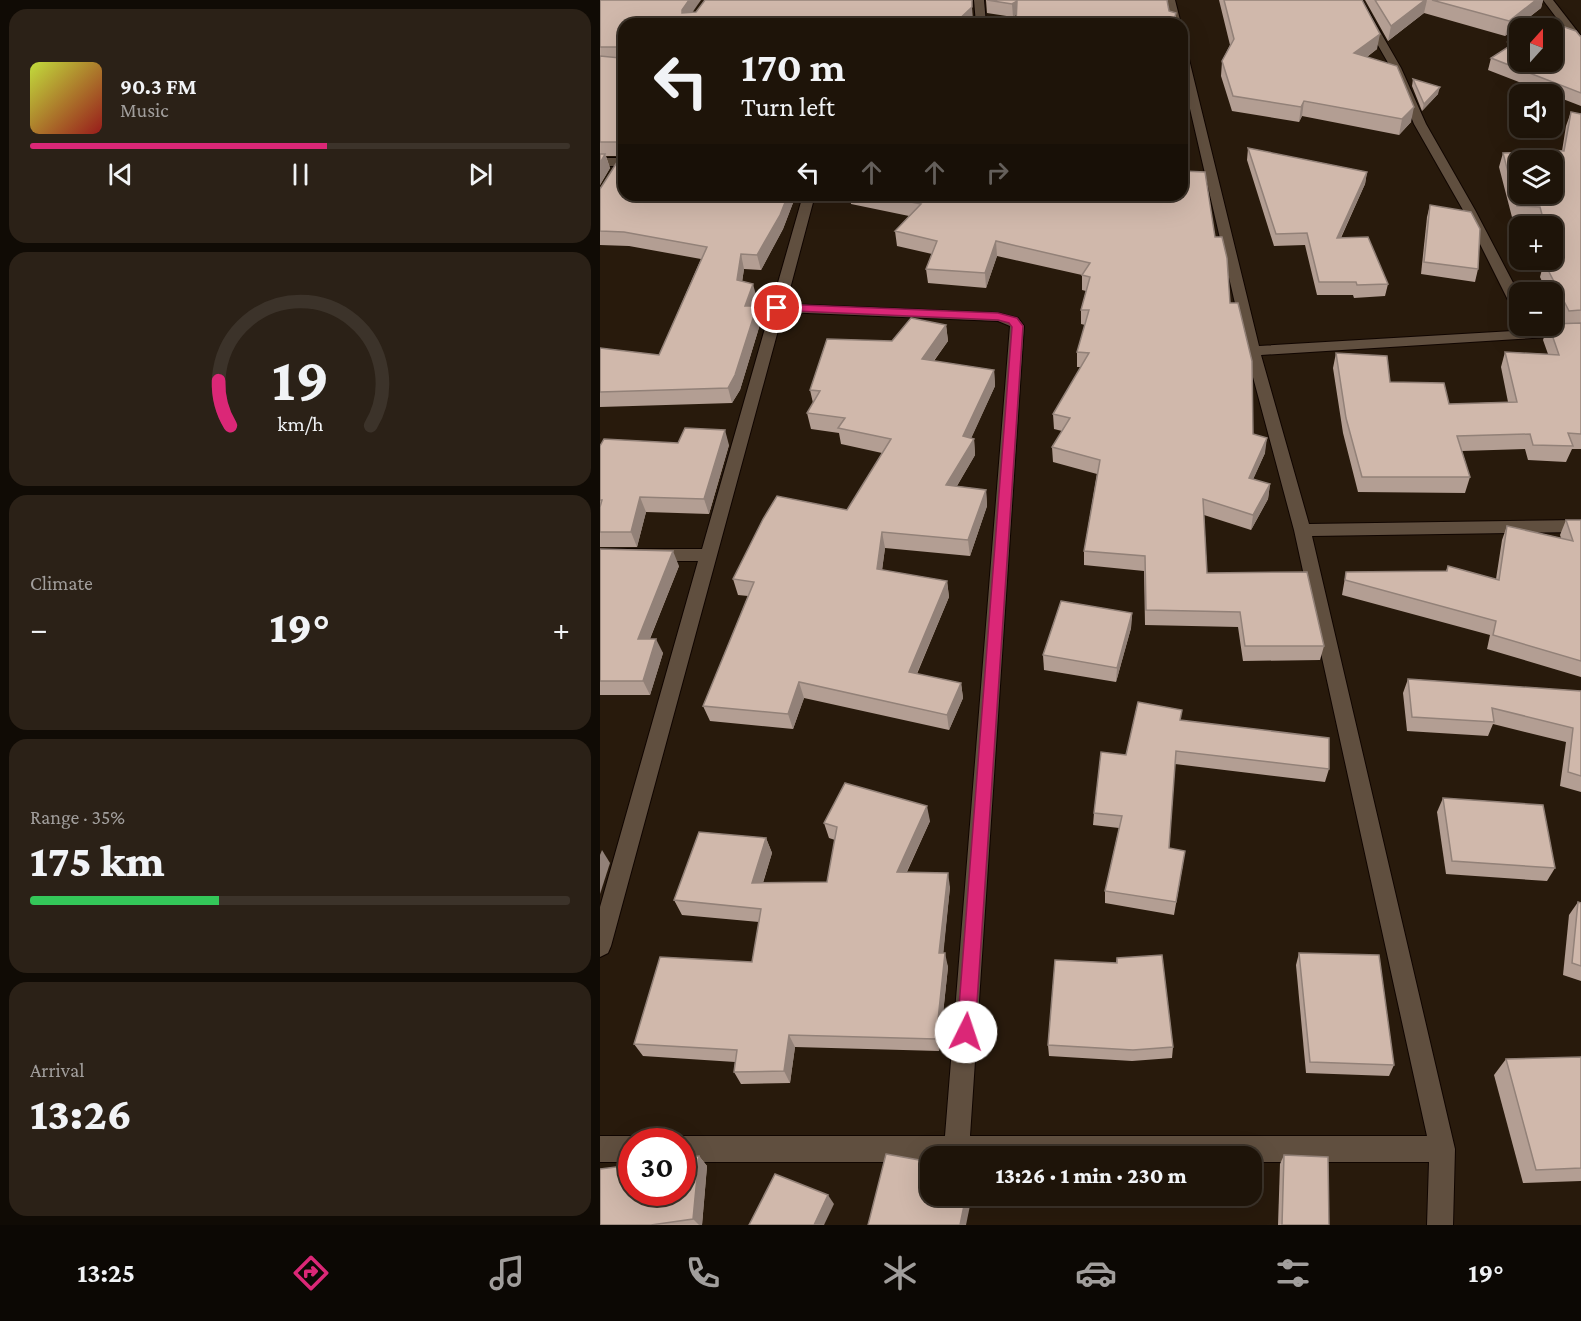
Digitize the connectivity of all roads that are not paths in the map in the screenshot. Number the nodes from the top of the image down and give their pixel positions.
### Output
1 (979, 0) edge
2 (1170, 0) edge
3 (1357, 0) edge
4 (1548, 0) edge
5 (980, 18) edge
6 (1174, 18) edge
7 (1581, 44) edge
8 (1188, 91) edge
9 (600, 162) edge
10 (618, 165) edge
11 (807, 201) edge
12 (1509, 289) edge
13 (777, 308) junction
14 (1563, 331) edge
15 (1581, 331) edge
16 (1509, 332) edge
17 (1253, 351) junction
18 (1581, 526) edge
19 (1302, 530) junction
20 (600, 555) edge
21 (709, 555) junction
22 (600, 946) edge
23 (957, 1146) edge
24 (600, 1149) edge
25 (618, 1149) edge
26 (696, 1149) edge
27 (920, 1149) edge
28 (1262, 1149) edge
29 (1442, 1149) junction
30 (1440, 1225) edge

1 - 5 street
2 - 6 street
3 - 12 street
4 - 7 street
8 - 17 street
9 - 10 street
11 - 13 street
13 - 21 street
13 - 23 street
14 - 15 street
16 - 17 street
17 - 19 street
18 - 19 street
19 - 29 street
20 - 21 street
21 - 22 street
24 - 25 street
26 - 27 street
28 - 29 street
29 - 30 street

